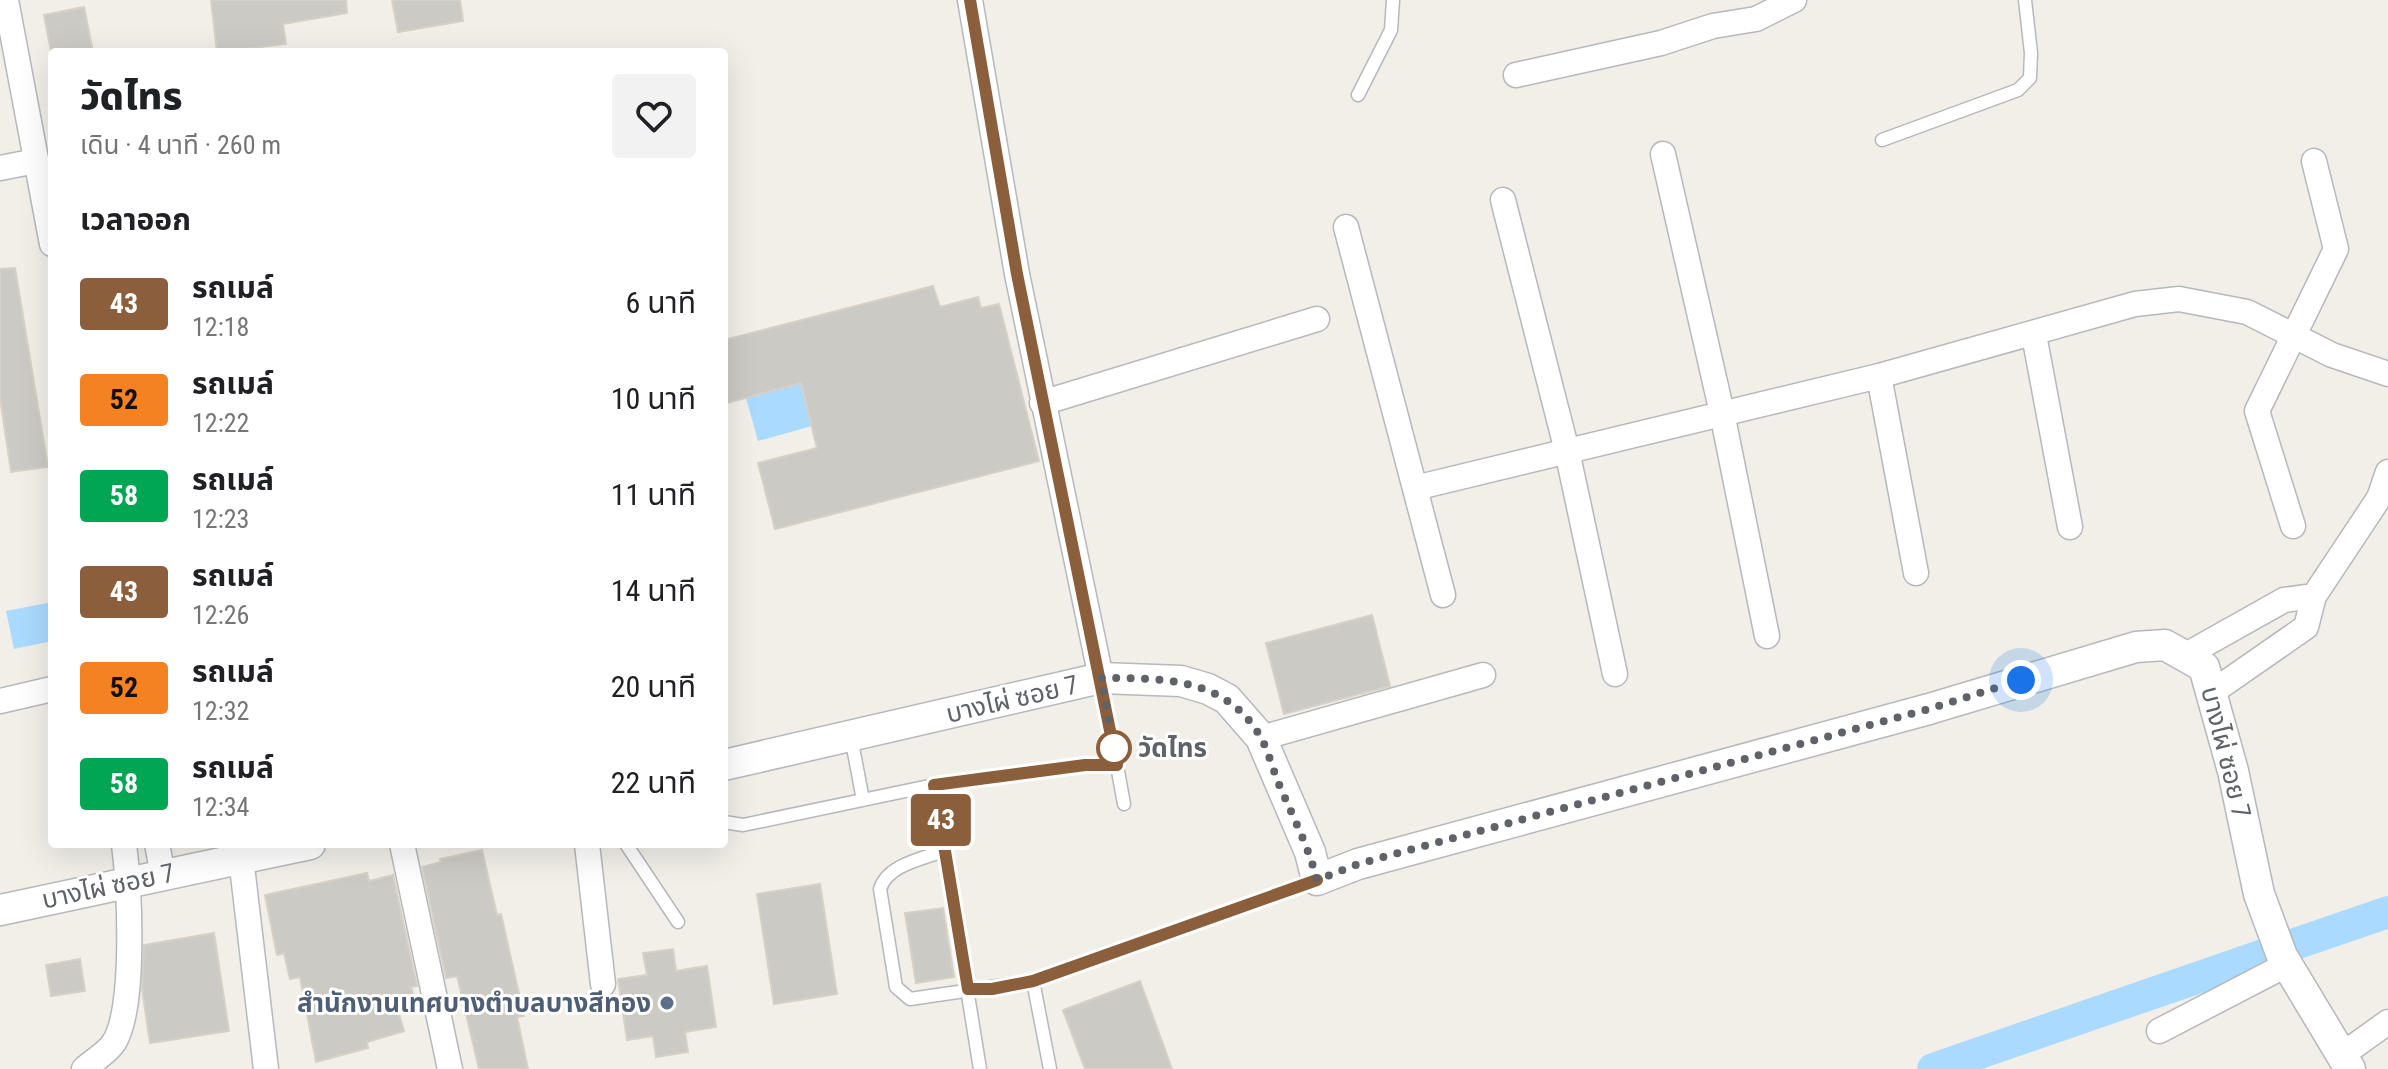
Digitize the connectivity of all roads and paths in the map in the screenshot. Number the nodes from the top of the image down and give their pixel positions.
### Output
1 (6, 0) edge
2 (970, 0) edge
3 (1393, 0) edge
4 (1794, 0) edge
5 (2025, 0) edge
6 (1516, 75) dead end
7 (1358, 95) dead end
8 (1882, 140) dead end
9 (1663, 154) dead end
10 (36, 161) junction
11 (2314, 161) dead end
12 (0, 168) edge
13 (1503, 200) dead end
14 (48, 223) edge
15 (1346, 227) dead end
16 (1317, 319) dead end
17 (2034, 335) junction
18 (2292, 335) junction
19 (2388, 374) edge
20 (1879, 376) junction
21 (1042, 403) junction
22 (1722, 413) junction
23 (1567, 451) junction
24 (2388, 472) edge
25 (1415, 488) junction
26 (2293, 526) dead end
27 (2070, 527) dead end
28 (1916, 573) dead end
29 (1443, 595) dead end
30 (2314, 596) junction
31 (1767, 636) dead end
32 (2186, 655) junction
33 (1615, 674) dead end
34 (1483, 675) dead end
35 (1101, 678) junction
36 (48, 690) edge
37 (2211, 693) junction
38 (0, 701) edge
39 (851, 737) junction
40 (1261, 738) junction
41 (728, 764) edge
42 (1117, 765) junction
43 (934, 785) junction
44 (863, 800) junction
45 (1124, 804) dead end
46 (728, 823) edge
47 (124, 848) edge
48 (158, 848) edge
49 (290, 848) edge
50 (403, 848) edge
51 (587, 848) edge
52 (629, 848) edge
53 (946, 850) junction
54 (241, 858) junction
55 (163, 875) junction
56 (1317, 880) junction
57 (128, 881) junction
58 (0, 910) edge
59 (678, 922) dead end
60 (2280, 952) junction
61 (1033, 981) junction
62 (603, 984) dead end
63 (968, 989) junction
64 (2388, 1022) edge
65 (2159, 1031) dead end
66 (2346, 1062) edge
67 (84, 1069) edge
68 (266, 1069) edge
69 (450, 1069) edge
70 (980, 1069) edge
71 (1050, 1069) edge

1 - 10 street
2 - 21 street
3 - 7 lane
4 - 6 street
5 - 8 lane
9 - 22 street
10 - 12 street
10 - 14 street
11 - 18 street
13 - 23 street
15 - 25 street
16 - 21 street
17 - 18 street
17 - 20 street
17 - 27 street
18 - 19 street
18 - 26 street
20 - 22 street
20 - 28 street
21 - 35 street
22 - 23 street
22 - 31 street
23 - 25 street
23 - 33 street
24 - 30 street
25 - 29 street
30 - 32 street
30 - 37 street
32 - 37 street, บางไผ่ ซอย 7
32 - 56 street, บางไผ่ ซอย 7
34 - 40 street
35 - 39 street, บางไผ่ ซอย 7
35 - 40 street, บางไผ่ ซอย 7
35 - 42 lane
36 - 38 street
37 - 60 street, บางไผ่ ซอย 7
39 - 41 street, บางไผ่ ซอย 7
39 - 44 lane
40 - 56 street, บางไผ่ ซอย 7
42 - 43 lane
42 - 45 lane
43 - 44 lane
43 - 53 lane
44 - 46 lane
47 - 57 street
48 - 55 street
49 - 54 street, บางไผ่ ซอย 7
50 - 69 street
51 - 62 street
52 - 59 lane
53 - 63 lane
53 - 63 lane
54 - 55 street, บางไผ่ ซอย 7
54 - 68 street
55 - 57 street, บางไผ่ ซอย 7
56 - 61 lane
57 - 58 street, บางไผ่ ซอย 7
57 - 67 street
60 - 65 street
60 - 66 street, บางไผ่ ซอย 7
61 - 63 lane
61 - 71 lane
63 - 70 lane
64 - 66 street

